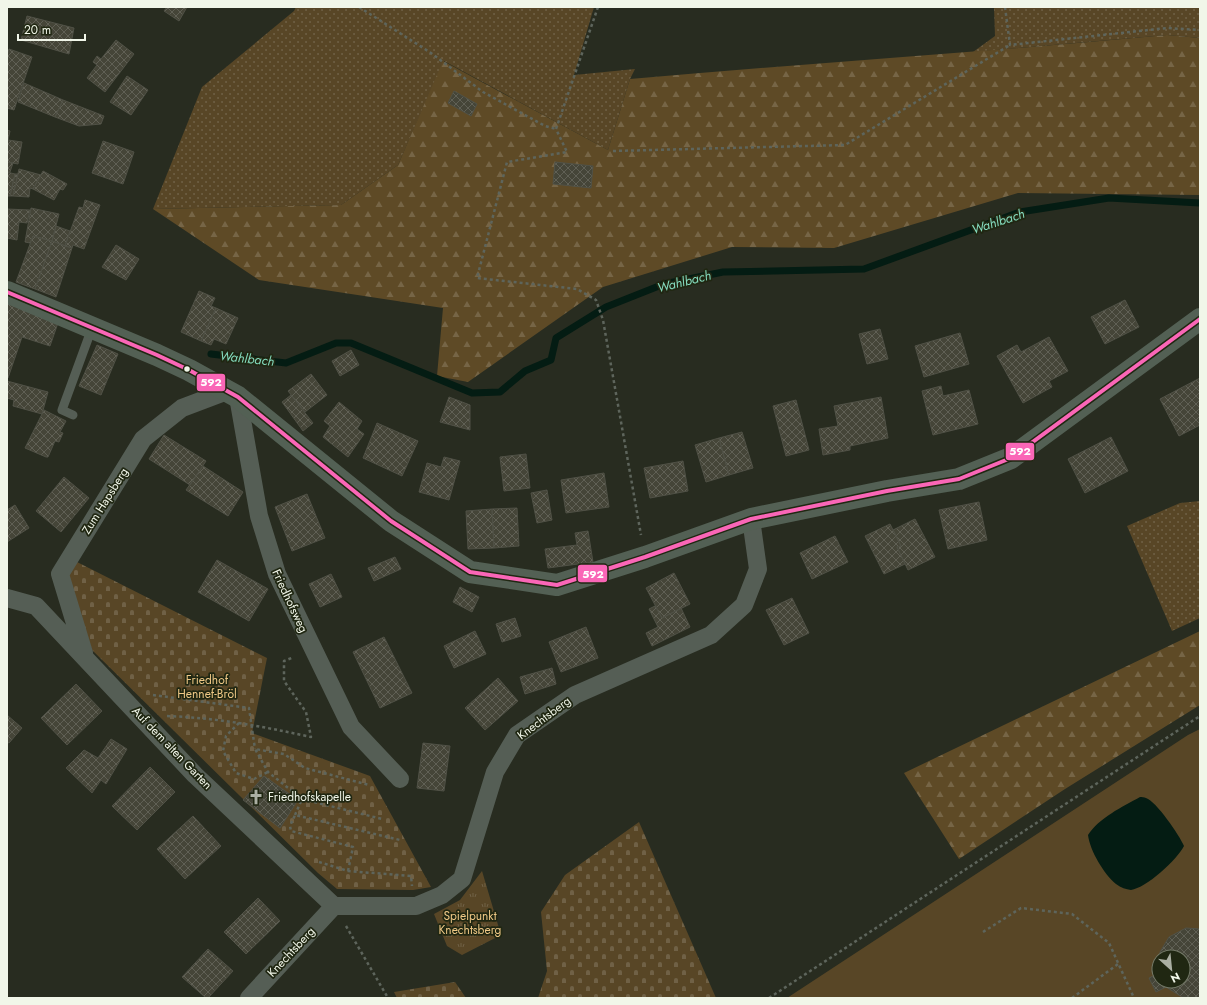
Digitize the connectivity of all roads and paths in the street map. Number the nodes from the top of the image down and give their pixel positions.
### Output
1 (359, 7) edge
2 (598, 7) edge
3 (1005, 7) edge
4 (1200, 30) edge
5 (1010, 45) junction
6 (556, 129) junction
7 (613, 151) dead end
8 (7, 292) edge
9 (1200, 318) edge
10 (92, 328) junction
11 (233, 394) junction
12 (73, 415) dead end
13 (751, 519) junction
14 (645, 557) junction
15 (7, 598) edge
16 (312, 648) junction
17 (84, 656) junction
18 (153, 695) dead end
19 (1200, 716) edge
20 (239, 723) junction
21 (148, 724) junction
22 (252, 724) junction
23 (255, 749) junction
24 (268, 772) junction
25 (400, 779) dead end
26 (369, 785) dead end
27 (302, 799) junction
28 (295, 815) junction
29 (382, 819) dead end
30 (400, 840) dead end
31 (319, 862) dead end
32 (348, 871) junction
33 (334, 906) junction
34 (416, 906) junction
35 (982, 932) dead end
36 (1118, 964) junction
37 (249, 998) edge
38 (388, 998) edge
39 (769, 998) edge
40 (1072, 998) edge
41 (1134, 998) edge

1 - 6 path
2 - 6 path
3 - 5 path
4 - 5 path
5 - 7 path
6 - 14 path
8 - 10 street
9 - 13 street
10 - 11 street
10 - 12 lane
11 - 14 street
11 - 16 street, Friedhofsweg
11 - 17 street, Zum Hapsberg
13 - 14 street
13 - 34 street, Knechtsberg
15 - 17 street, Auf dem alten Garten
16 - 22 path
16 - 25 street, Friedhofsweg
17 - 21 street, Auf dem alten Garten
18 - 22 path
19 - 39 path
20 - 21 path
20 - 22 path
20 - 24 path
21 - 33 street, Auf dem alten Garten
22 - 23 path
23 - 24 path
23 - 26 path
24 - 27 path
27 - 28 path
27 - 29 path
28 - 30 path
28 - 32 path
31 - 32 path
32 - 34 path
33 - 34 street, Knechtsberg
33 - 37 street, Knechtsberg
33 - 38 path
35 - 36 path
36 - 40 path
36 - 41 path

